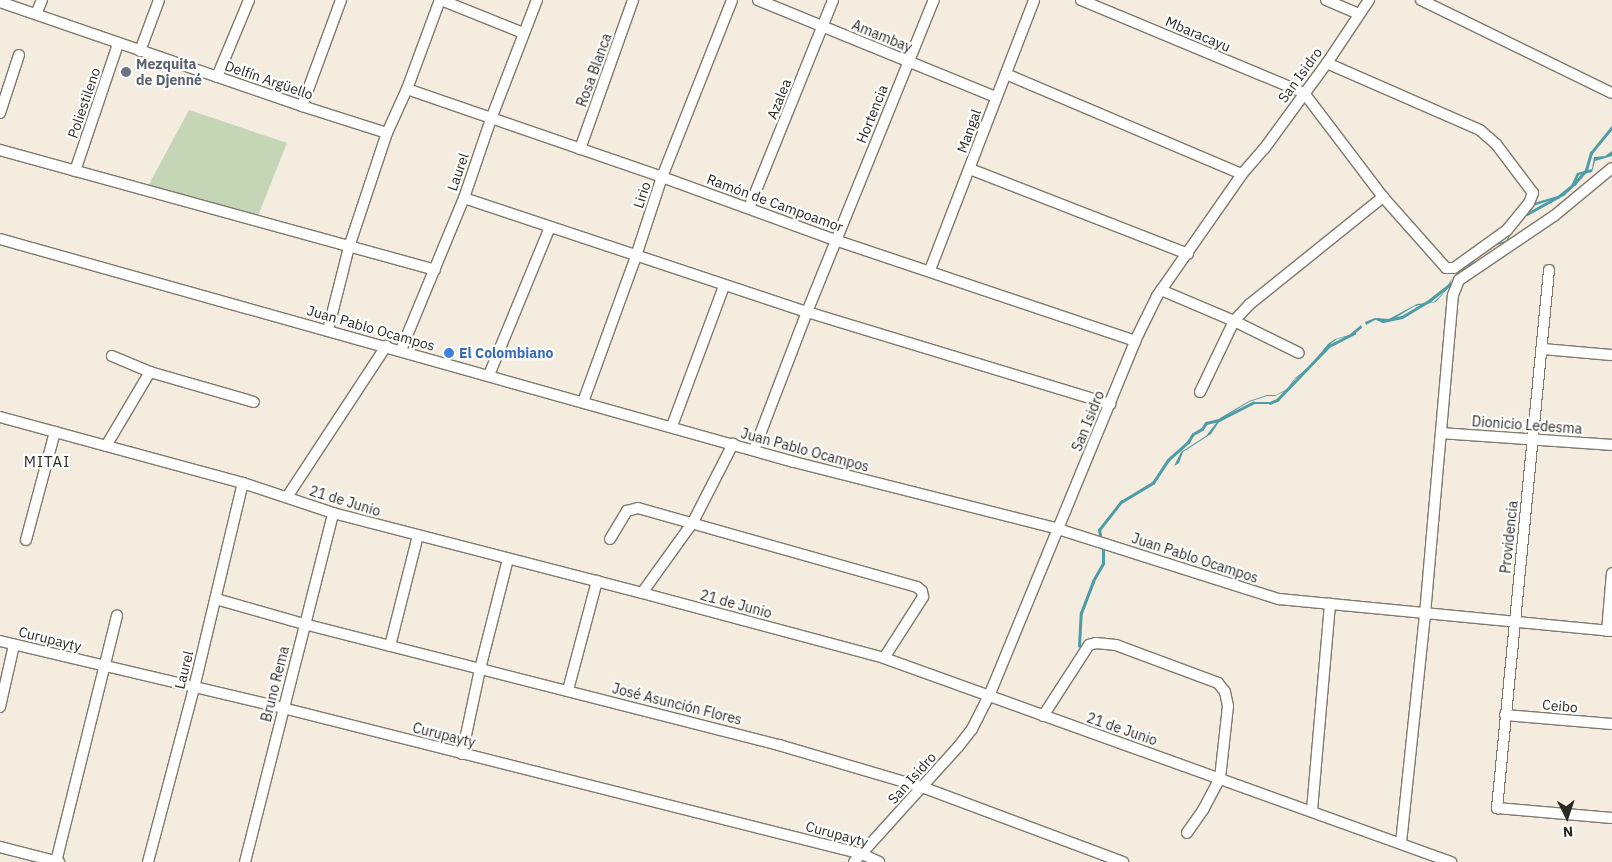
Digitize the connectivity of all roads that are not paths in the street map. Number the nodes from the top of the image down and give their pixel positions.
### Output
1 (42, 0) edge
2 (159, 0) edge
3 (249, 0) edge
4 (342, 0) edge
5 (440, 0) edge
6 (537, 0) edge
7 (633, 0) edge
8 (732, 0) edge
9 (758, 0) edge
10 (833, 0) edge
11 (934, 0) edge
12 (1034, 0) edge
13 (1081, 0) edge
14 (1326, 0) edge
15 (1369, 0) edge
16 (1421, 0) edge
17 (0, 2) edge
18 (36, 14) junction
19 (1360, 14) junction
20 (823, 26) junction
21 (523, 33) junction
22 (118, 44) junction
23 (140, 51) junction
24 (19, 55) dead end
25 (908, 61) junction
26 (1327, 63) junction
27 (1006, 74) junction
28 (217, 77) junction
29 (407, 89) junction
30 (1304, 93) junction
31 (1612, 93) edge
32 (996, 97) junction
33 (302, 106) junction
34 (0, 113) edge
35 (491, 119) junction
36 (387, 133) junction
37 (580, 149) junction
38 (0, 150) edge
39 (970, 168) junction
40 (1612, 168) edge
41 (75, 171) junction
42 (1242, 174) junction
43 (662, 177) junction
44 (1383, 197) junction
45 (464, 198) junction
46 (749, 208) junction
47 (550, 227) junction
48 (0, 239) edge
49 (835, 240) junction
50 (350, 246) junction
51 (1188, 254) junction
52 (636, 256) junction
53 (435, 270) junction
54 (930, 270) junction
55 (1549, 270) dead end
56 (724, 286) junction
57 (1161, 290) junction
58 (807, 312) junction
59 (1234, 321) junction
60 (328, 330) junction
61 (1135, 341) junction
62 (386, 346) junction
63 (1542, 348) junction
64 (401, 350) junction
65 (1299, 353) dead end
66 (1612, 355) edge
67 (112, 356) dead end
68 (150, 372) junction
69 (489, 375) junction
70 (1200, 392) dead end
71 (254, 402) dead end
72 (583, 402) junction
73 (1110, 404) junction
74 (0, 417) edge
75 (672, 426) junction
76 (55, 432) junction
77 (1441, 433) junction
78 (1533, 440) junction
79 (732, 444) junction
80 (1612, 445) edge
81 (106, 446) junction
82 (754, 450) junction
83 (243, 483) junction
84 (287, 497) junction
85 (333, 513) junction
86 (693, 522) junction
87 (1058, 530) junction
88 (418, 535) junction
89 (610, 539) dead end
90 (26, 540) dead end
91 (508, 559) junction
92 (1612, 573) edge
93 (597, 581) junction
94 (642, 592) junction
95 (216, 599) junction
96 (1330, 604) junction
97 (117, 614) dead end
98 (1425, 614) junction
99 (1514, 622) junction
100 (304, 624) junction
101 (1609, 631) edge
102 (0, 641) edge
103 (14, 645) junction
104 (390, 646) junction
105 (884, 658) junction
106 (104, 666) junction
107 (480, 669) junction
108 (194, 688) junction
109 (568, 690) junction
110 (989, 696) junction
111 (0, 707) edge
112 (282, 708) junction
113 (1505, 715) junction
114 (1043, 716) junction
115 (1612, 724) edge
116 (462, 754) junction
117 (1220, 778) junction
118 (922, 786) junction
119 (1312, 810) junction
120 (1612, 818) edge
121 (1187, 833) dead end
122 (1401, 842) junction
123 (0, 847) edge
124 (862, 854) junction
125 (57, 862) edge
126 (148, 862) edge
127 (245, 862) edge
128 (854, 862) edge
129 (879, 862) edge
130 (1123, 862) edge
131 (1451, 862) edge

1 - 18 street
2 - 23 street
3 - 28 street
4 - 33 street
5 - 21 street
5 - 29 street
6 - 21 street, Laurel
7 - 37 street, Rosa Blanca
8 - 43 street, Lirio
9 - 20 street, Amambay
10 - 20 street, Azalea
11 - 25 street, Hortencia
12 - 27 street, Mangal
13 - 30 street, Mbaracayu
14 - 19 street
15 - 19 street, San Isidro
16 - 31 street
17 - 18 street, Delfín Argüello
18 - 22 street, Delfín Argüello
19 - 26 street, San Isidro
20 - 25 street, Amambay
20 - 46 street, Azalea
21 - 35 street, Laurel
22 - 23 street, Delfín Argüello
22 - 41 street, Poliestileno
23 - 28 street, Delfín Argüello
24 - 34 street
25 - 32 street, Amambay
25 - 49 street, Hortencia
26 - 30 street, San Isidro
26 - 44 street
27 - 32 street, Mangal
27 - 42 street
28 - 33 street, Delfín Argüello
29 - 35 street, Ramón de Campoamor
29 - 36 street
30 - 42 street, San Isidro
30 - 44 street
32 - 39 street, Mangal
33 - 36 street, Delfín Argüello
35 - 37 street, Ramón de Campoamor
35 - 45 street, Laurel
36 - 50 street
37 - 43 street, Ramón de Campoamor
38 - 41 street
39 - 51 street
39 - 54 street, Mangal
40 - 77 street
41 - 50 street
42 - 51 street, San Isidro
43 - 46 street, Ramón de Campoamor
43 - 52 street, Lirio
44 - 59 street
45 - 47 street
45 - 53 street, Laurel
46 - 49 street, Ramón de Campoamor
47 - 52 street
47 - 69 street
48 - 60 street, Juan Pablo Ocampos
49 - 54 street, Ramón de Campoamor
49 - 58 street, Hortencia
50 - 53 street
50 - 60 street
51 - 57 street, San Isidro
52 - 56 street
52 - 72 street, Lirio
53 - 64 street, Laurel
54 - 61 street, Ramón de Campoamor
55 - 63 street, Providencia
56 - 58 street
56 - 75 street
57 - 59 street
57 - 61 street, San Isidro
58 - 73 street
58 - 82 street, Hortencia
59 - 65 street
59 - 70 street
60 - 62 street, Juan Pablo Ocampos
61 - 73 street, San Isidro
62 - 64 street, Juan Pablo Ocampos
62 - 84 street
63 - 66 street
63 - 78 street, Providencia
64 - 69 street, Juan Pablo Ocampos
67 - 68 street
68 - 71 street
68 - 81 street
69 - 72 street, Juan Pablo Ocampos
72 - 75 street, Juan Pablo Ocampos
73 - 87 street, San Isidro
74 - 76 street, 21 de Junio
75 - 79 street, Juan Pablo Ocampos
76 - 81 street, 21 de Junio
76 - 90 street
77 - 78 street, Dionicio Ledesma
77 - 98 street
78 - 80 street, Dionicio Ledesma
78 - 99 street, Providencia
79 - 82 street, Juan Pablo Ocampos
79 - 86 street
81 - 83 street, 21 de Junio
82 - 87 street, Juan Pablo Ocampos
83 - 84 street, 21 de Junio
83 - 95 street, Laurel
84 - 85 street, 21 de Junio
85 - 88 street, 21 de Junio
85 - 100 street, Bruno Rema
86 - 89 street
86 - 94 street
86 - 105 street
87 - 96 street, Juan Pablo Ocampos
87 - 110 street, San Isidro
88 - 91 street, 21 de Junio
88 - 104 street
91 - 93 street, 21 de Junio
91 - 107 street
92 - 101 street
93 - 94 street, 21 de Junio
93 - 109 street
94 - 105 street, 21 de Junio
95 - 100 street, José Asunción Flores
95 - 108 street, Laurel
96 - 98 street, Juan Pablo Ocampos
96 - 119 street
97 - 106 street
98 - 99 street, Juan Pablo Ocampos
98 - 122 street
99 - 101 street, Juan Pablo Ocampos
99 - 113 street, Providencia
100 - 104 street, José Asunción Flores
100 - 112 street, Bruno Rema
102 - 103 street, Curupayty
103 - 106 street, Curupayty
103 - 111 street
104 - 107 street, José Asunción Flores
105 - 110 street, 21 de Junio
106 - 108 street, Curupayty
106 - 125 street
107 - 109 street, José Asunción Flores
107 - 116 street
108 - 112 street, Curupayty
108 - 126 street, Laurel
109 - 118 street, José Asunción Flores
110 - 114 street, 21 de Junio
110 - 118 street, San Isidro
112 - 116 street, Curupayty
112 - 127 street, Bruno Rema
113 - 115 street, Ceibo
113 - 120 street, Providencia
114 - 117 street, 21 de Junio
114 - 117 street
116 - 124 street, Curupayty
117 - 119 street, 21 de Junio
117 - 121 street
118 - 124 street, San Isidro
118 - 130 street, José Asunción Flores
119 - 122 street, 21 de Junio
122 - 131 street, 21 de Junio
123 - 125 street
124 - 128 street, San Isidro
124 - 129 street, Curupayty

